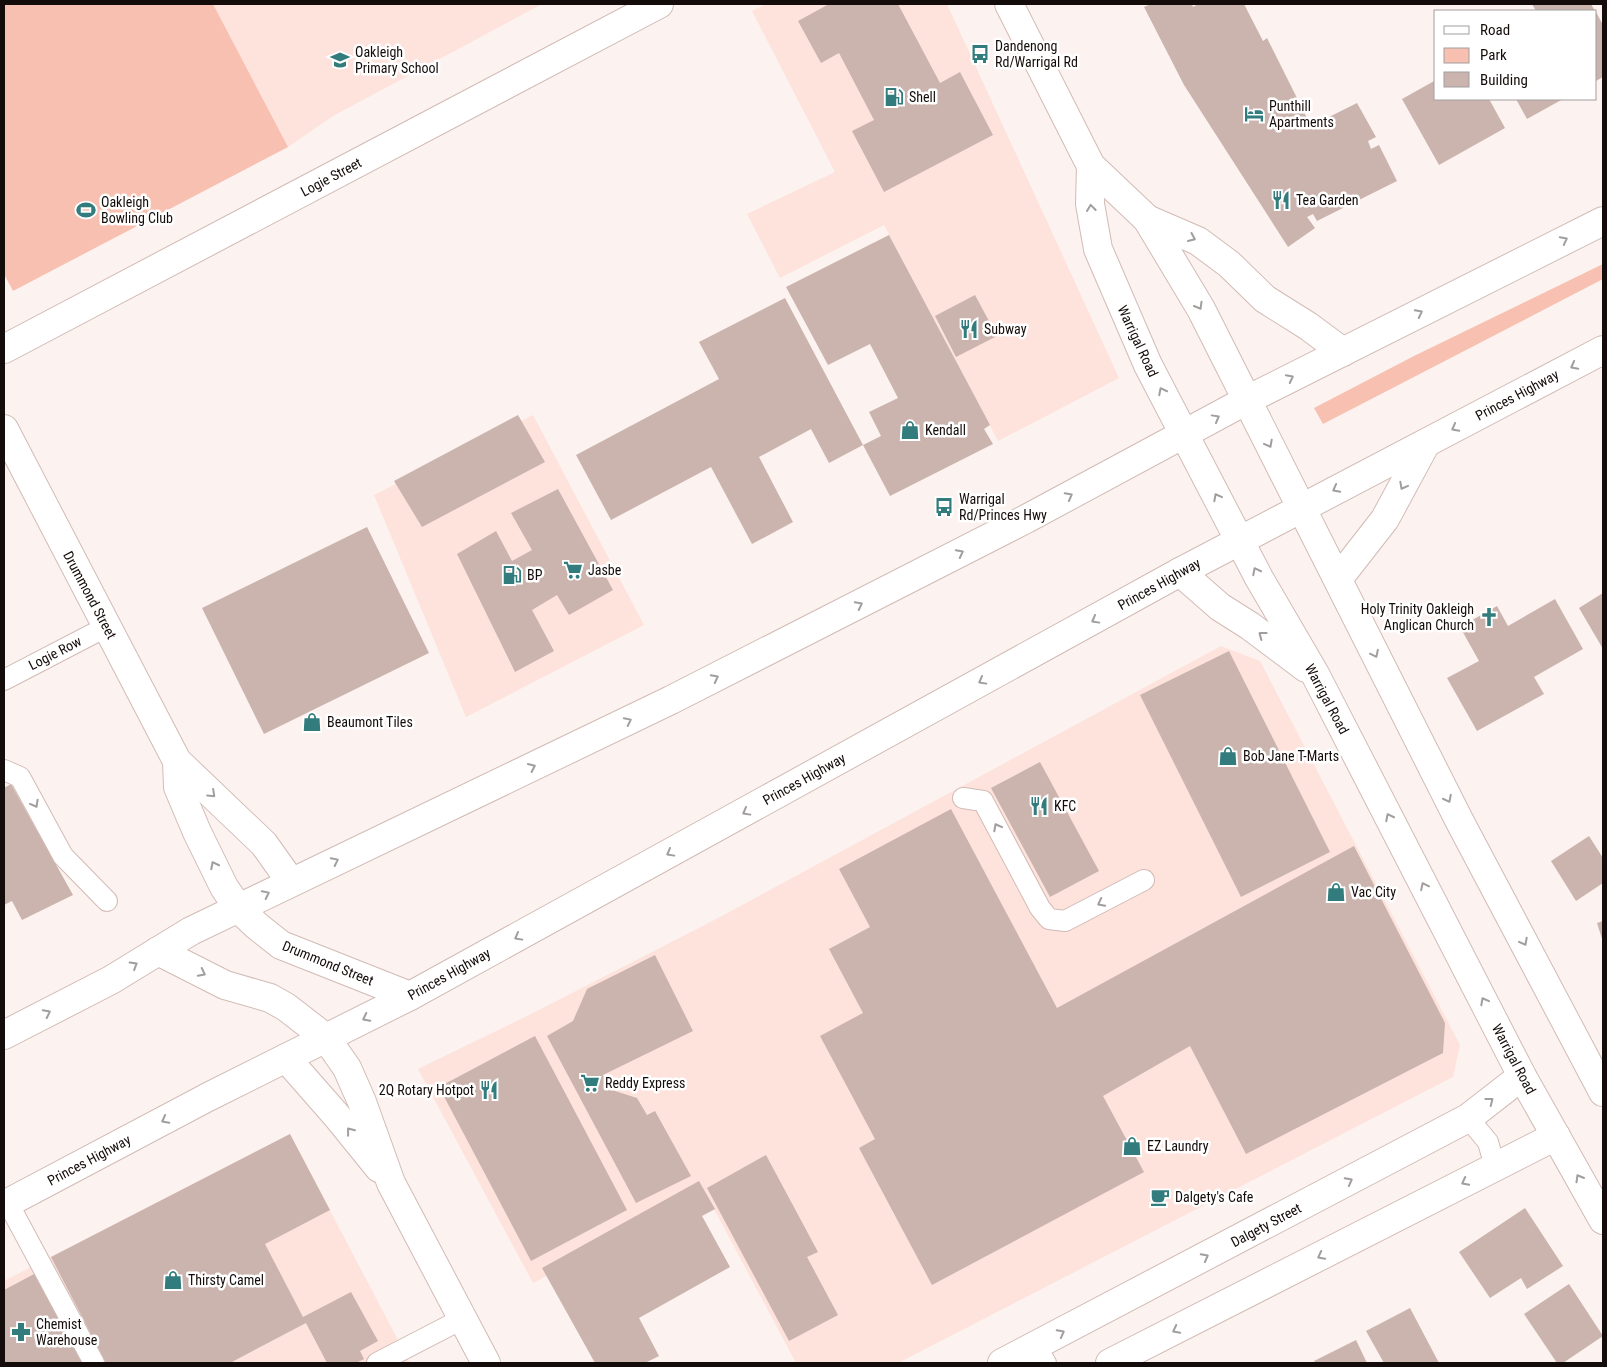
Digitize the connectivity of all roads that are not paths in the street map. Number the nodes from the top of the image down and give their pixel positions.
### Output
1 (659, 4) edge
2 (1009, 4) edge
3 (1090, 166) junction
4 (1147, 219) junction
5 (1603, 221) edge
6 (4, 349) edge
7 (1603, 350) edge
8 (1343, 352) junction
9 (1247, 400) junction
10 (4, 429) edge
11 (1184, 435) junction
12 (1426, 443) junction
13 (1302, 507) junction
14 (1240, 540) junction
15 (1180, 572) junction
16 (1339, 578) junction
17 (106, 626) junction
18 (1315, 674) junction
19 (4, 680) edge
20 (177, 760) junction
21 (4, 770) edge
22 (963, 798) dead end
23 (1144, 880) dead end
24 (291, 882) junction
25 (107, 902) dead end
26 (238, 908) junction
27 (158, 951) junction
28 (410, 996) junction
29 (4, 1035) edge
30 (326, 1038) junction
31 (286, 1058) junction
32 (1522, 1076) junction
33 (1603, 1092) edge
34 (1468, 1118) junction
35 (1556, 1136) junction
36 (1495, 1167) junction
37 (391, 1183) junction
38 (6, 1204) edge
39 (1603, 1220) edge
40 (462, 1319) junction
41 (1041, 1355) edge
42 (94, 1363) edge
43 (377, 1363) edge
44 (486, 1363) edge
45 (1002, 1363) edge
46 (1110, 1363) edge

1 - 6 main road, Logie Street
2 - 3 main road, Warrigal Road
3 - 4 main road, Warrigal Road
11 -> 3 main road, Warrigal Road
4 -> 8 main road
4 -> 9 main road, Warrigal Road
8 -> 5 main road
7 -> 12 main road, Princes Highway
9 -> 8 main road
11 -> 9 main road
9 -> 13 main road, Warrigal Road
10 - 17 main road, Drummond Street
14 -> 11 main road, Warrigal Road
24 -> 11 main road
12 -> 13 main road, Princes Highway
12 -> 16 main road
13 - 14 main road, Princes Highway
13 - 16 main road, Warrigal Road
14 - 15 main road, Princes Highway
18 -> 14 main road, Warrigal Road
18 -> 15 main road
15 -> 28 main road, Princes Highway
16 -> 33 main road, Warrigal Road
17 - 19 lane, Logie Row
17 - 20 main road, Drummond Street
32 -> 18 main road, Warrigal Road
20 -> 24 main road, Drummond Street
26 -> 20 main road, Drummond Street
21 -> 25 lane
23 -> 22 lane
26 -> 24 main road
26 - 27 main road
26 - 28 main road, Drummond Street
29 -> 27 main road
27 -> 30 main road
28 -> 30 main road, Princes Highway
30 - 31 main road, Princes Highway
30 - 37 main road
37 -> 31 main road
31 -> 38 main road, Princes Highway
34 -> 32 main road, Dalgety Street
32 - 35 main road, Warrigal Road
34 - 36 lane
41 -> 34 main road, Dalgety Street
35 - 36 main road
39 -> 35 main road, Warrigal Road
36 -> 46 main road
37 - 40 main road
38 - 42 lane
40 - 43 lane
40 - 44 main road
41 - 45 main road, Dalgety Street

